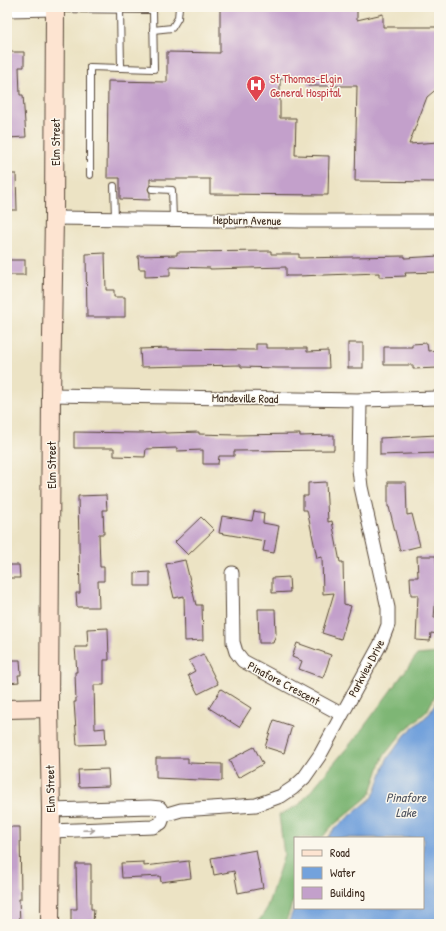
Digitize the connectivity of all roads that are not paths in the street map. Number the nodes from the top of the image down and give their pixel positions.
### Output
1 (179, 7) edge
2 (55, 8) edge
3 (153, 8) edge
4 (120, 9) junction
5 (7, 10) edge
6 (153, 30) junction
7 (121, 68) junction
8 (90, 175) dead end
9 (114, 186) dead end
10 (152, 189) dead end
11 (54, 218) junction
12 (115, 218) junction
13 (173, 219) junction
14 (439, 221) edge
15 (51, 395) junction
16 (439, 398) edge
17 (360, 400) junction
18 (232, 573) dead end
19 (49, 708) junction
20 (7, 709) edge
21 (342, 714) junction
22 (51, 810) junction
23 (164, 815) junction
24 (50, 831) junction
25 (50, 924) edge

1 - 6 lane
2 - 4 lane
2 - 5 street
2 - 11 main road, Elm Street
3 - 4 lane
3 - 6 lane
4 - 7 lane
6 - 7 lane
7 - 8 lane
9 - 12 lane
10 - 13 lane
11 - 12 street, Hepburn Avenue
11 - 15 main road, Elm Street
12 - 13 street, Hepburn Avenue
13 - 14 street, Hepburn Avenue
15 - 17 street, Mandeville Road
15 - 19 main road, Elm Street
16 - 17 street, Mandeville Road
17 - 21 street, Parkview Drive
18 - 21 street, Pinafore Crescent
19 - 20 main road
19 - 22 main road, Elm Street
21 - 23 street, Parkview Drive
22 - 23 street
22 - 24 main road, Elm Street
24 -> 23 street, Parkview Drive
24 - 25 main road, Elm Street

